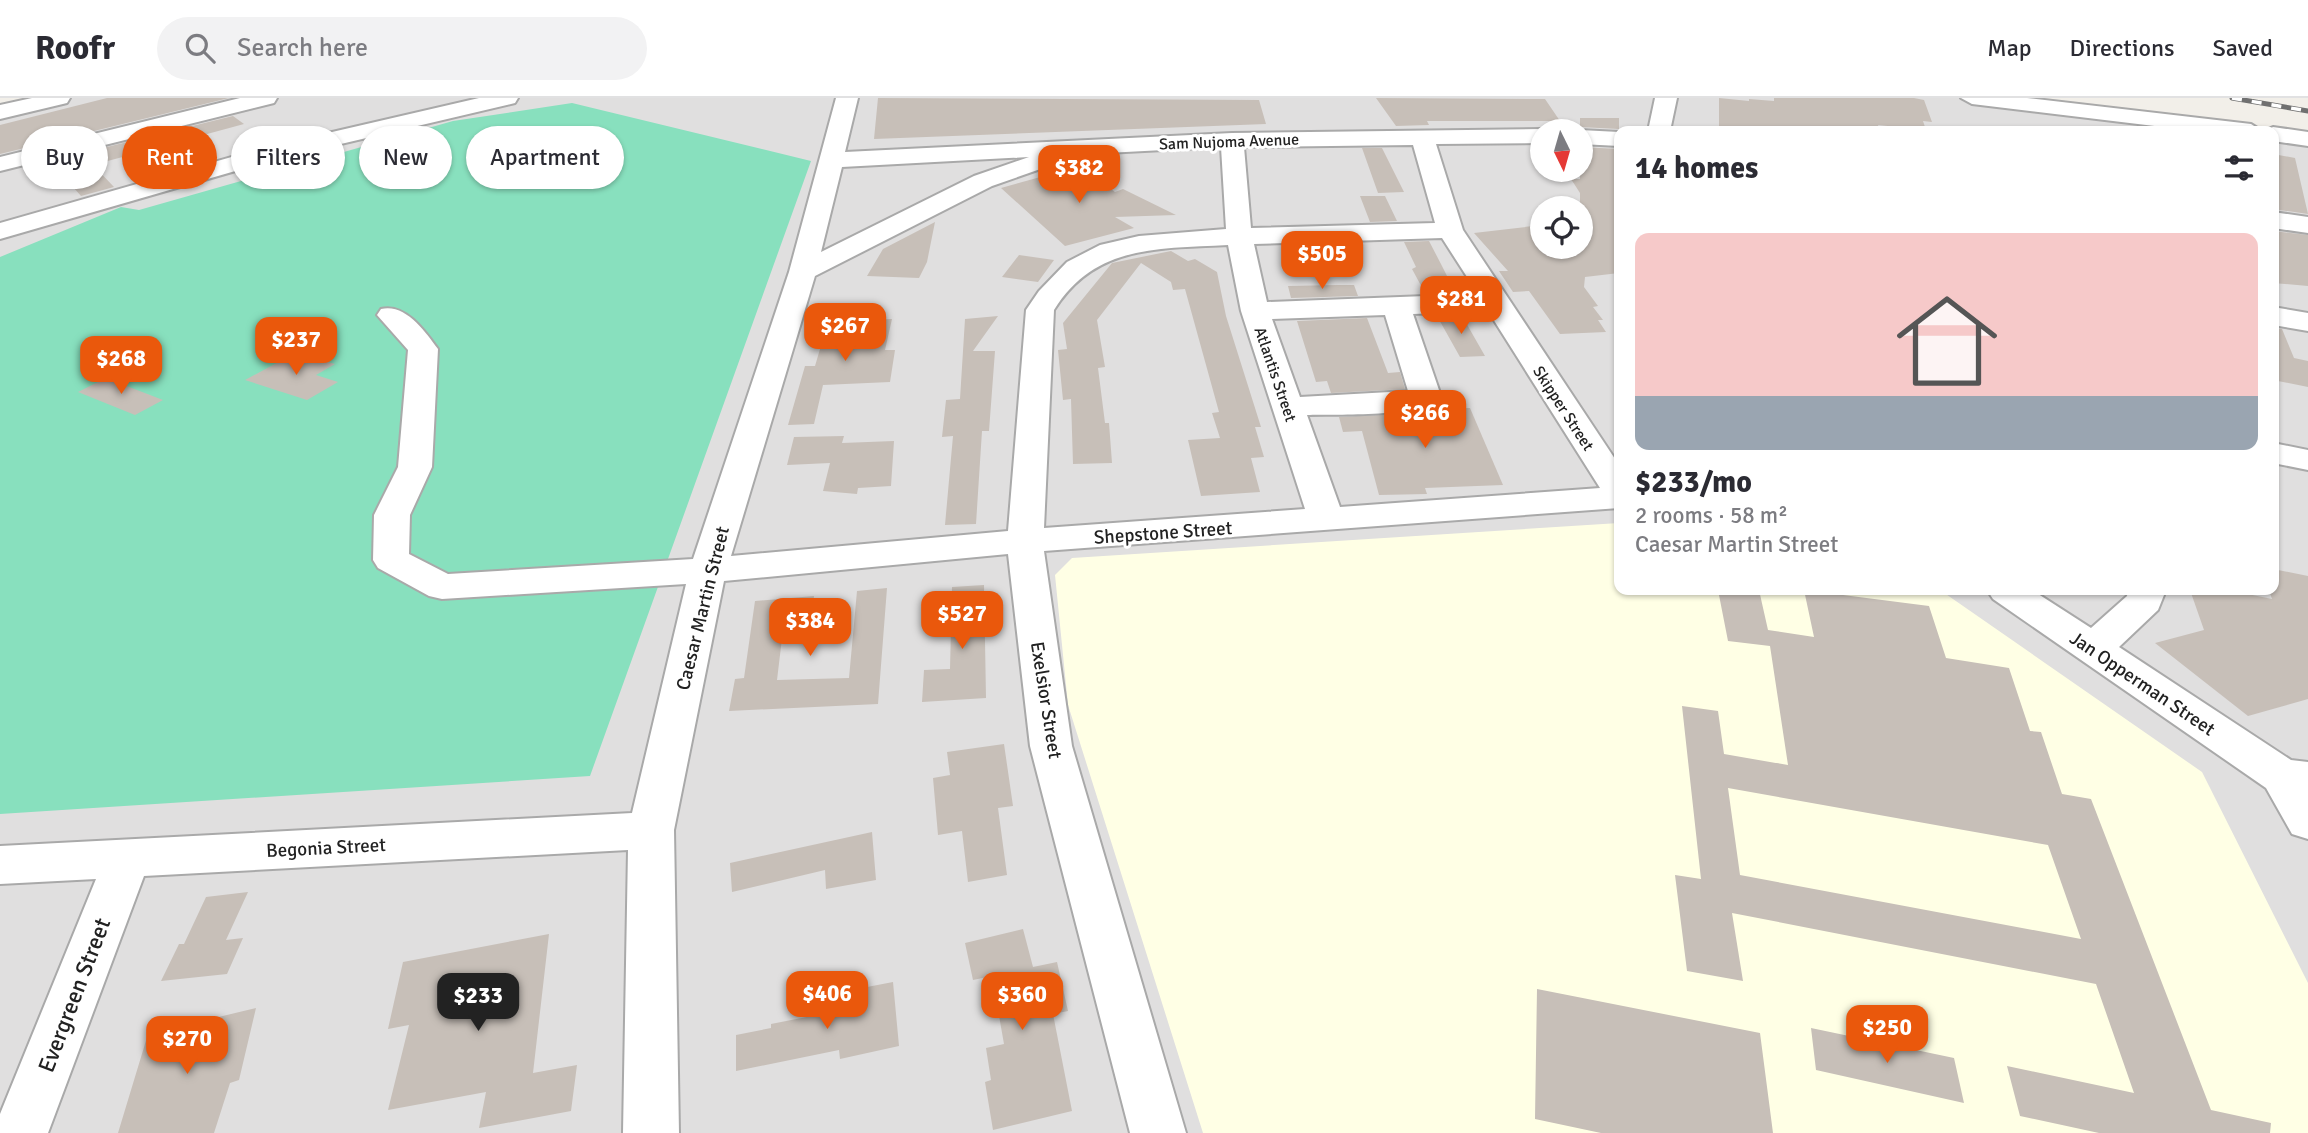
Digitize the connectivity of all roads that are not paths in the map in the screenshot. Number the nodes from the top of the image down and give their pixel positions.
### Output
1 (60, 98) edge
2 (267, 98) edge
3 (508, 98) edge
4 (847, 98) edge
5 (1666, 98) edge
6 (1972, 98) edge
7 (454, 104) edge
8 (0, 112) edge
9 (1660, 126) edge
10 (2209, 126) edge
11 (2279, 135) edge
12 (1530, 136) edge
13 (1422, 137) junction
14 (1593, 138) edge
15 (1614, 139) edge
16 (2308, 139) edge
17 (1232, 140) junction
18 (1082, 147) junction
19 (833, 160) junction
20 (0, 164) edge
21 (2279, 221) edge
22 (2308, 225) edge
23 (1450, 230) junction
24 (0, 231) edge
25 (1239, 236) junction
26 (803, 272) junction
27 (1494, 302) junction
28 (1396, 305) junction
29 (1255, 311) junction
30 (391, 315) dead end
31 (2279, 317) edge
32 (2308, 322) edge
33 (1287, 407) junction
34 (2279, 454) edge
35 (2308, 460) edge
36 (1614, 483) edge
37 (1614, 497) edge
38 (1327, 521) junction
39 (1025, 541) junction
40 (708, 570) junction
41 (2013, 595) edge
42 (2146, 595) edge
43 (2092, 649) junction
44 (2295, 778) edge
45 (2308, 821) edge
46 (651, 830) junction
47 (128, 857) junction
48 (0, 865) edge
49 (20, 1133) edge
50 (650, 1133) edge
51 (1158, 1133) edge

1 - 8 street
2 - 20 street
3 - 7 street
4 - 19 street, Caesar Martin Street
5 - 9 street
6 - 10 street
7 - 24 street
11 - 16 street
12 - 13 street, Sam Nujoma Avenue
13 - 17 street, Sam Nujoma Avenue
13 - 23 street, Skipper Street
14 - 15 street
17 - 18 street, Sam Nujoma Avenue
17 - 25 street, Atlantis Street
18 - 19 street, Sam Nujoma Avenue
18 - 26 street
19 - 26 street, Caesar Martin Street
21 - 22 street
23 - 25 street, Exelsior Street
23 - 27 street, Skipper Street
25 - 29 street, Atlantis Street
25 - 39 street, Exelsior Street
26 - 40 street, Caesar Martin Street
27 - 28 street
27 - 36 street, Skipper Street
28 - 29 street
28 - 33 street
29 - 33 street, Atlantis Street
30 - 40 street, Shepstone Street
31 - 32 street
33 - 38 street, Atlantis Street
34 - 35 street
37 - 38 street, Shepstone Street
38 - 39 street, Shepstone Street
39 - 40 street, Shepstone Street
39 - 51 street, Exelsior Street
40 - 46 street, Caesar Martin Street
41 - 43 street, Jan Opperman Street
42 - 43 street
43 - 44 street, Jan Opperman Street
44 - 45 street
46 - 47 street, Begonia Street
46 - 50 street, Caesar Martin Street
47 - 48 street, Begonia Street
47 - 49 street, Evergreen Street

